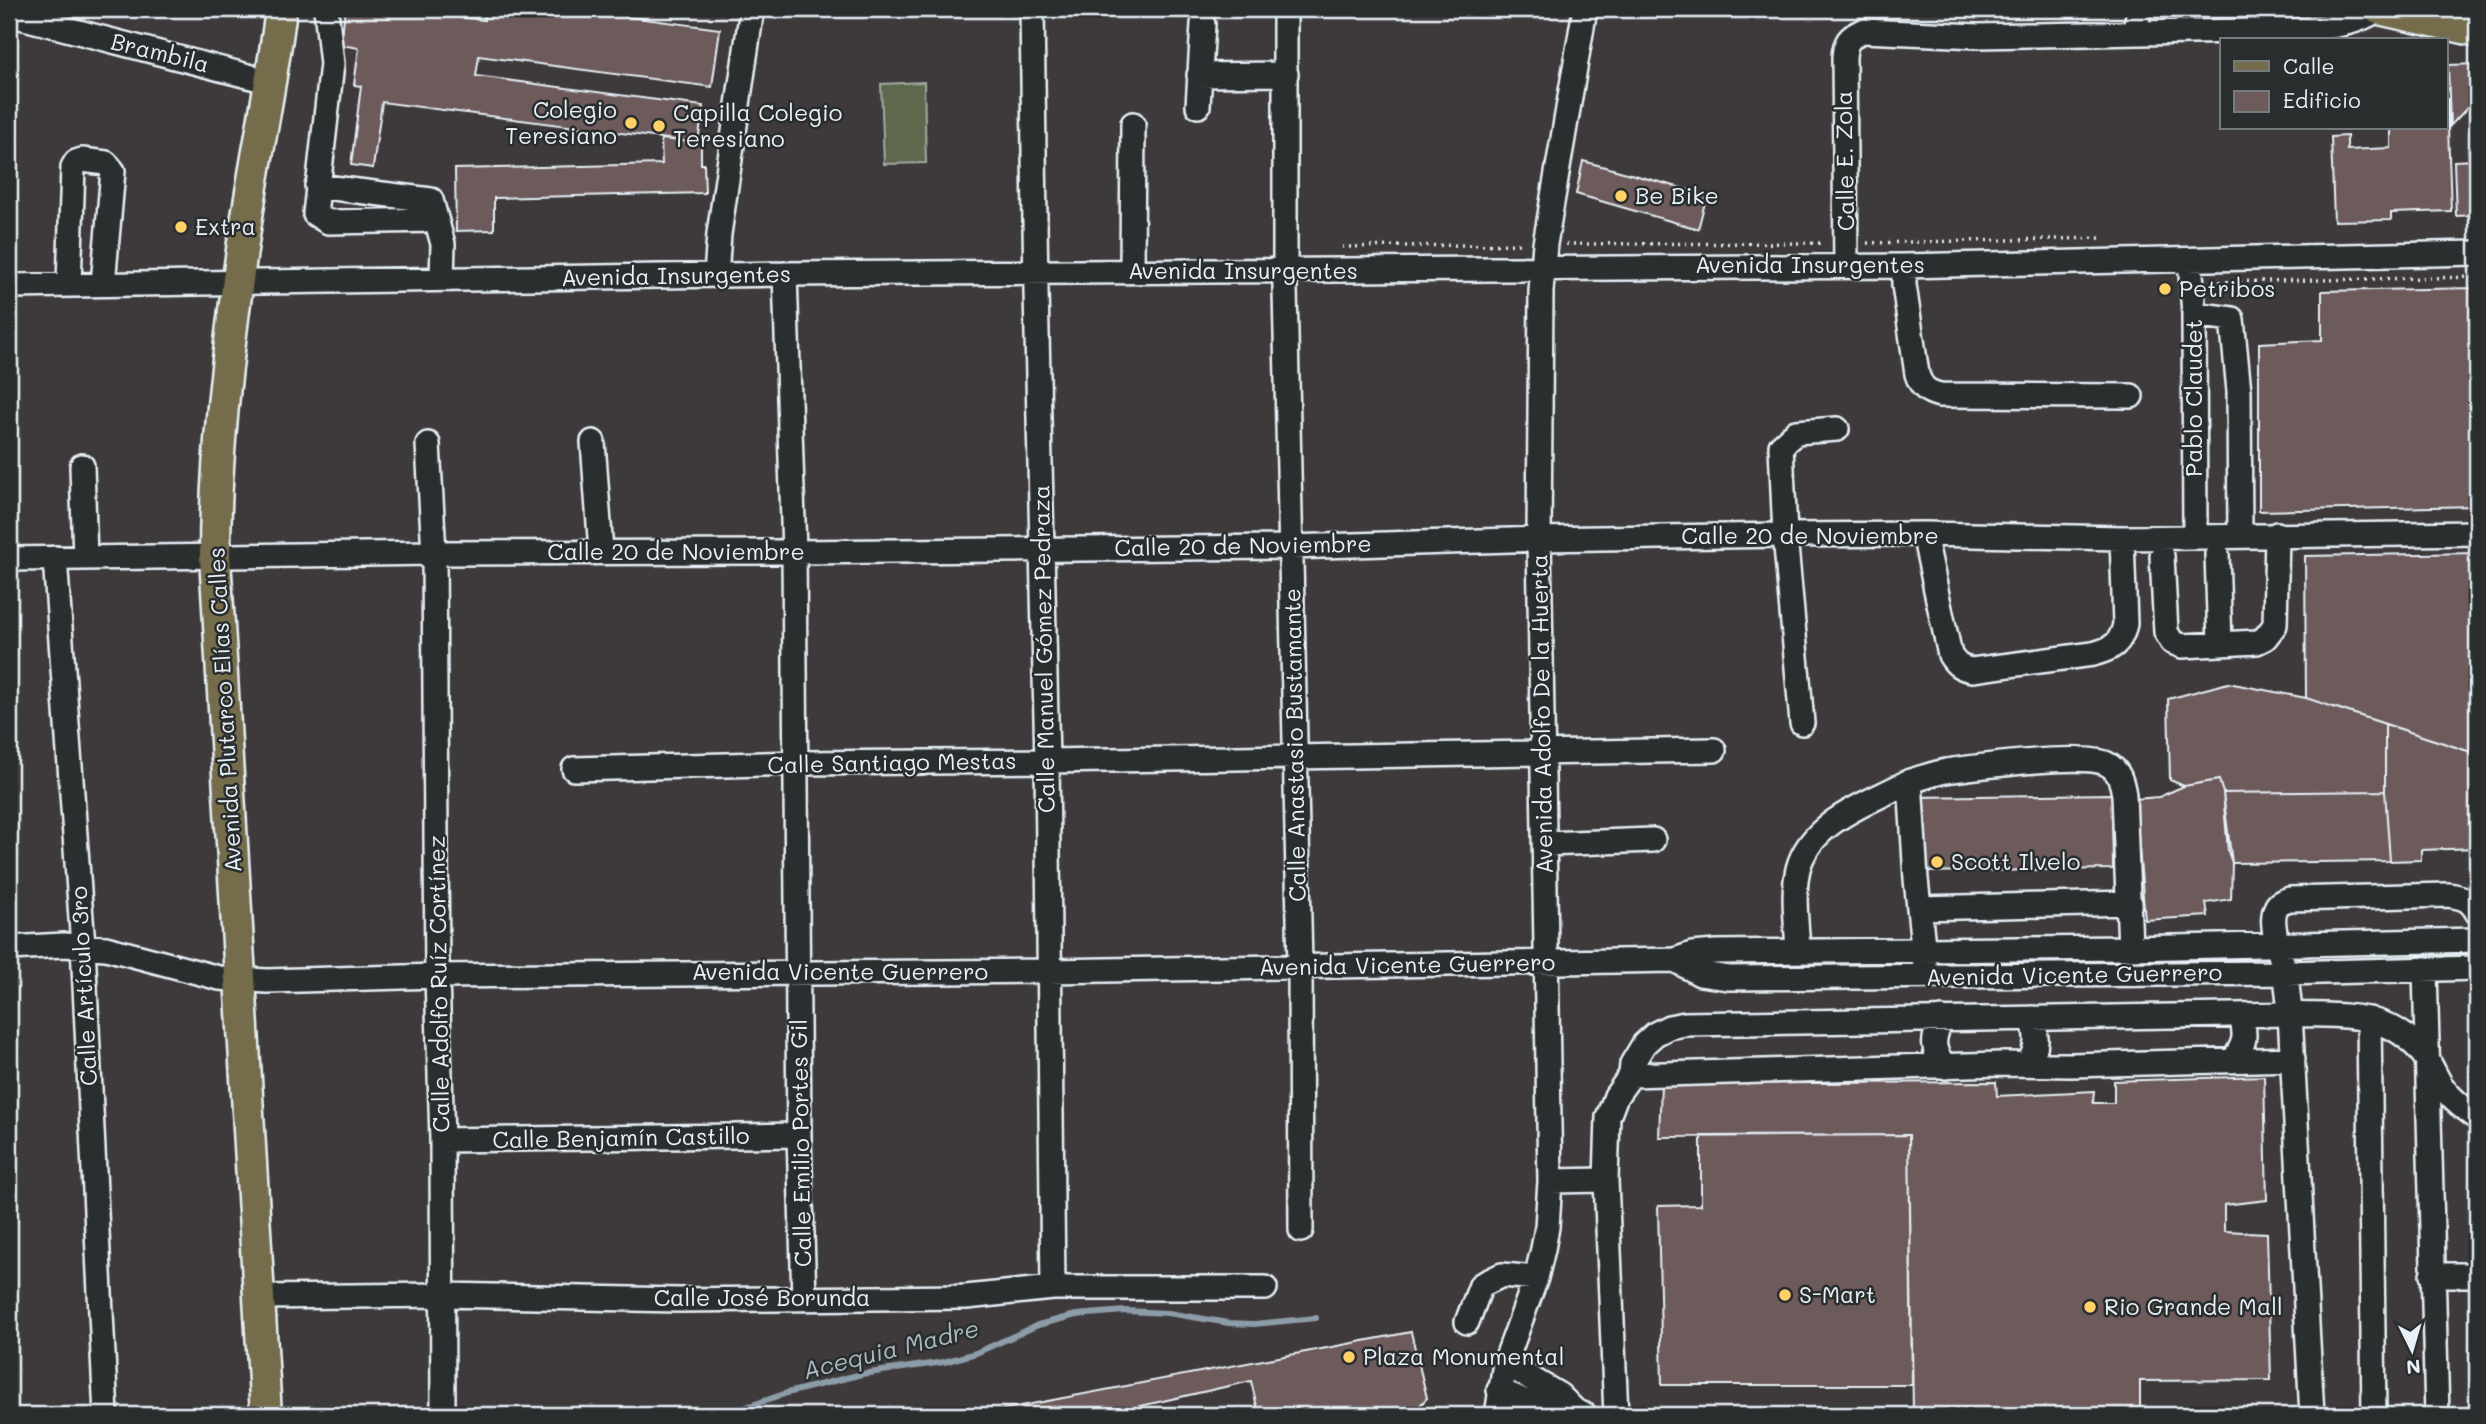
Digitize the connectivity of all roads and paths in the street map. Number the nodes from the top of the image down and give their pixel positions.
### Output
1 (281, 9) edge
2 (326, 9) edge
3 (752, 9) edge
4 (1032, 9) edge
5 (1285, 9) edge
6 (1585, 9) edge
7 (2140, 9) edge
8 (2379, 9) edge
9 (9, 14) edge
10 (1203, 24) dead end
11 (2477, 31) edge
12 (2134, 32) junction
13 (1286, 74) junction
14 (1199, 75) junction
15 (271, 82) junction
16 (1198, 106) dead end
17 (1133, 124) dead end
18 (317, 186) junction
19 (436, 220) junction
20 (2107, 238) dead end
21 (1545, 244) junction
22 (1340, 247) dead end
23 (2477, 253) edge
24 (1846, 254) junction
25 (2190, 260) junction
26 (1904, 265) junction
27 (1542, 267) junction
28 (1132, 271) junction
29 (1036, 272) junction
30 (1285, 272) junction
31 (785, 274) junction
32 (716, 276) junction
33 (442, 279) junction
34 (69, 284) junction
35 (103, 284) junction
36 (239, 284) junction
37 (9, 286) edge
38 (2194, 314) junction
39 (2131, 396) dead end
40 (1837, 429) dead end
41 (593, 442) dead end
42 (428, 444) dead end
43 (82, 466) dead end
44 (2477, 533) edge
45 (1924, 534) junction
46 (2277, 534) junction
47 (2240, 535) junction
48 (1785, 536) junction
49 (2195, 536) junction
50 (2122, 538) junction
51 (1539, 539) junction
52 (1291, 547) junction
53 (1042, 549) junction
54 (601, 551) junction
55 (794, 552) junction
56 (434, 553) junction
57 (2217, 554) dead end
58 (2162, 556) dead end
59 (215, 557) junction
60 (55, 558) junction
61 (85, 558) junction
62 (9, 559) edge
63 (2220, 644) junction
64 (1802, 723) dead end
65 (1714, 750) dead end
66 (1542, 752) junction
67 (1295, 756) junction
68 (1047, 761) junction
69 (796, 763) junction
70 (574, 769) dead end
71 (1910, 781) junction
72 (1653, 840) dead end
73 (1545, 844) junction
74 (2130, 903) junction
75 (1919, 908) junction
76 (2477, 912) edge
77 (2477, 940) edge
78 (2277, 944) junction
79 (83, 946) junction
80 (9, 948) edge
81 (2130, 948) junction
82 (1924, 950) junction
83 (1798, 951) junction
84 (1675, 960) junction
85 (1547, 962) junction
86 (1300, 966) junction
87 (2477, 968) edge
88 (2425, 969) junction
89 (1048, 971) junction
90 (797, 972) junction
91 (2285, 973) junction
92 (436, 976) junction
93 (1926, 976) junction
94 (242, 980) junction
95 (2290, 1014) junction
96 (2241, 1015) junction
97 (2032, 1018) junction
98 (1942, 1019) junction
99 (2369, 1019) junction
100 (2293, 1059) junction
101 (2233, 1060) junction
102 (2428, 1061) junction
103 (2028, 1065) junction
104 (1946, 1067) junction
105 (1630, 1075) junction
106 (2477, 1118) edge
107 (799, 1135) junction
108 (442, 1140) junction
109 (1606, 1180) junction
110 (1550, 1181) junction
111 (1301, 1230) dead end
112 (2432, 1275) junction
113 (2477, 1275) edge
114 (1536, 1278) junction
115 (1053, 1288) junction
116 (1265, 1288) dead end
117 (443, 1295) junction
118 (259, 1297) junction
119 (804, 1298) junction
120 (1467, 1322) dead end
121 (1505, 1363) junction
122 (1499, 1390) junction
123 (1580, 1413) edge
124 (106, 1415) edge
125 (266, 1415) edge
126 (443, 1415) edge
127 (1497, 1415) edge
128 (1616, 1415) edge
129 (2312, 1415) edge
130 (2374, 1415) edge
131 (2437, 1415) edge

1 - 15 main road, Avenida Plutarco Elías Calles
2 - 18 street
3 - 32 street
4 - 29 street, Calle Manuel Gómez Pedraza
5 - 13 street, Calle Anastasio Bustamante
6 - 21 street, Avenida Adolfo De la Huerta
7 - 12 street
8 - 11 main road
8 - 12 street
9 - 15 street, Brambila
10 - 14 street
12 - 24 street, Calle E. Zola
13 - 14 street
13 - 30 street, Calle Anastasio Bustamante
14 - 16 street
15 - 36 main road, Avenida Plutarco Elías Calles
17 - 28 street
18 - 19 street
18 - 19 street
19 - 33 street
20 - 24 path
21 - 22 path
21 - 24 path
21 - 27 street, Avenida Adolfo De la Huerta
23 - 25 street, Avenida Insurgentes
24 - 26 street, Avenida Insurgentes
24 - 27 street, Avenida Insurgentes
25 - 26 street, Avenida Insurgentes
25 - 38 street, Pablo Claudet
26 - 39 street
27 - 30 street, Avenida Insurgentes
27 - 51 street, Avenida Adolfo De la Huerta
28 - 29 street, Avenida Insurgentes
28 - 30 street, Avenida Insurgentes
29 - 31 street, Avenida Insurgentes
29 - 53 street, Calle Manuel Gómez Pedraza
30 - 52 street, Calle Anastasio Bustamante
31 - 32 street, Avenida Insurgentes
31 - 55 street, Calle Emilio Portes Gil
32 - 33 street, Avenida Insurgentes
33 - 36 street, Avenida Insurgentes
34 - 35 street, Avenida Insurgentes
34 - 35 street
34 - 37 street, Avenida Insurgentes
35 - 36 street, Avenida Insurgentes
36 - 59 main road, Avenida Plutarco Elías Calles
38 - 47 street
38 - 49 street, Pablo Claudet
40 - 48 street
41 - 54 street
42 - 56 street, Calle Adolfo Ruíz Cortínez
43 - 61 street
44 - 46 street, Calle 20 de Noviembre
45 - 48 street, Calle 20 de Noviembre
45 - 50 street, Calle 20 de Noviembre
45 - 50 street
46 - 47 street, Calle 20 de Noviembre
46 - 63 street
47 - 49 street, Calle 20 de Noviembre
48 - 51 street, Calle 20 de Noviembre
48 - 64 street
49 - 50 street, Calle 20 de Noviembre
51 - 52 street, Calle 20 de Noviembre
51 - 66 street, Avenida Adolfo De la Huerta
52 - 53 street, Calle 20 de Noviembre
52 - 67 street, Calle Anastasio Bustamante
53 - 55 street, Calle 20 de Noviembre
53 - 68 street, Calle Manuel Gómez Pedraza
54 - 55 street, Calle 20 de Noviembre
54 - 56 street, Calle 20 de Noviembre
55 - 69 street, Calle Emilio Portes Gil
56 - 59 street, Calle 20 de Noviembre
56 - 92 street, Calle Adolfo Ruíz Cortínez
57 - 63 street
58 - 63 street
59 - 61 street, Calle 20 de Noviembre
59 - 94 main road, Avenida Plutarco Elías Calles
60 - 61 street, Calle 20 de Noviembre
60 - 62 street, Calle 20 de Noviembre
60 - 79 street, Calle Artículo 3ro
65 - 66 street, Calle Santiago Mestas
66 - 67 street, Calle Santiago Mestas
66 - 73 street, Avenida Adolfo De la Huerta
67 - 68 street, Calle Santiago Mestas
67 - 86 street, Calle Anastasio Bustamante
68 - 69 street, Calle Santiago Mestas
68 - 89 street, Calle Manuel Gómez Pedraza
69 - 70 street, Calle Santiago Mestas
69 - 90 street, Calle Emilio Portes Gil
71 - 74 street
71 - 75 street
71 - 83 street
72 - 73 street
73 - 85 street, Avenida Adolfo De la Huerta
74 - 75 street
74 - 81 street
75 - 82 street
76 - 78 street
77 - 78 street, Avenida Vicente Guerrero
78 - 81 street, Avenida Vicente Guerrero
78 - 91 street
79 - 80 street, Avenida Vicente Guerrero
79 - 94 street, Avenida Vicente Guerrero
79 - 124 street, Calle Artículo 3ro
81 - 82 street, Avenida Vicente Guerrero
82 - 83 street, Avenida Vicente Guerrero
82 - 93 street
83 - 84 street, Avenida Vicente Guerrero
84 - 85 street, Avenida Vicente Guerrero
84 - 93 street, Avenida Vicente Guerrero
85 - 86 street, Avenida Vicente Guerrero
85 - 110 street, Avenida Adolfo De la Huerta
86 - 89 street, Avenida Vicente Guerrero
86 - 111 street, Calle Anastasio Bustamante
87 - 88 street, Avenida Vicente Guerrero
88 - 91 street, Avenida Vicente Guerrero
88 - 102 street
89 - 90 street, Avenida Vicente Guerrero
89 - 115 street, Calle Manuel Gómez Pedraza
90 - 92 street, Avenida Vicente Guerrero
90 - 107 street, Calle Emilio Portes Gil
91 - 93 street, Avenida Vicente Guerrero
91 - 95 street
92 - 94 street, Avenida Vicente Guerrero
92 - 108 street, Calle Adolfo Ruíz Cortínez
94 - 118 main road, Avenida Plutarco Elías Calles
95 - 96 street
95 - 99 street
95 - 100 street
96 - 97 street
96 - 101 street
97 - 98 street
97 - 103 street
98 - 104 street
98 - 105 street
99 - 102 street
99 - 130 street
100 - 101 street
100 - 129 street
101 - 103 street
102 - 106 street
102 - 112 street
103 - 104 street
104 - 105 street
105 - 109 street
107 - 108 street, Calle Benjamín Castillo
107 - 119 street, Calle Emilio Portes Gil
108 - 117 street, Calle Adolfo Ruíz Cortínez
109 - 110 street
109 - 128 street
110 - 114 street, Avenida Adolfo De la Huerta
112 - 113 street
112 - 131 street
114 - 120 street
114 - 121 street, Avenida Adolfo De la Huerta
115 - 116 street, Calle José Borunda
115 - 119 street, Calle José Borunda
117 - 118 street, Calle José Borunda
117 - 119 street, Calle José Borunda
117 - 126 street, Calle Adolfo Ruíz Cortínez
118 - 125 main road, Avenida Plutarco Elías Calles
121 - 122 street, Avenida Adolfo De la Huerta
121 - 123 street
122 - 123 street
122 - 127 street, Avenida Adolfo De la Huerta

